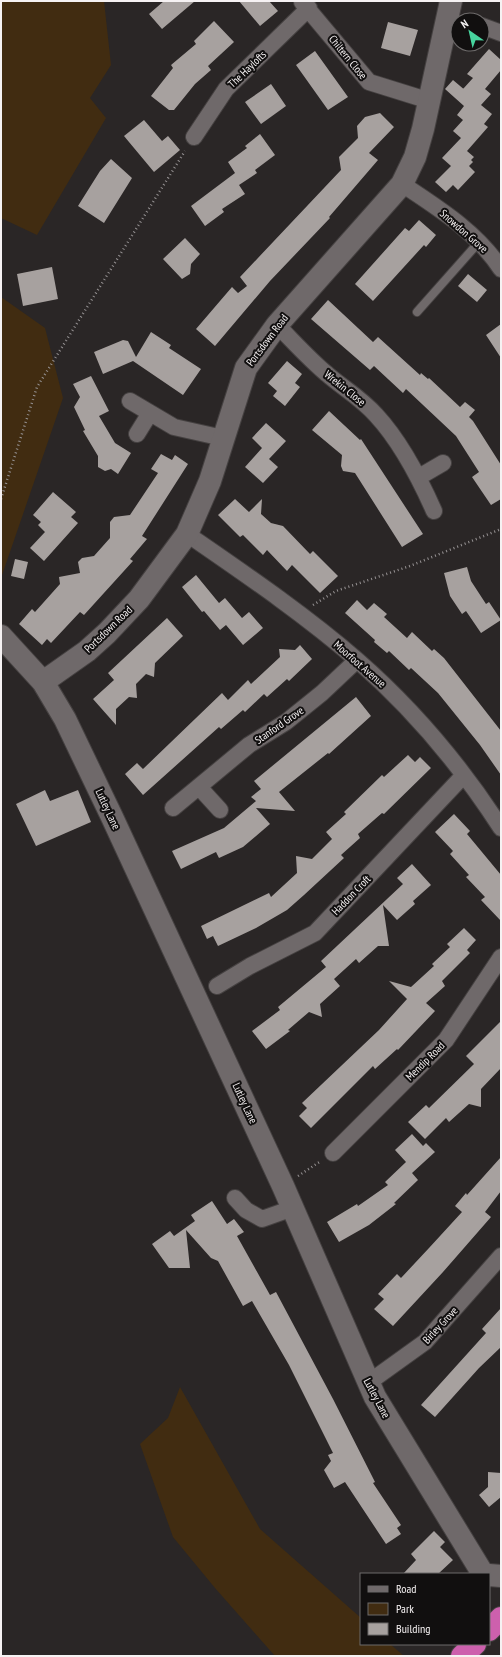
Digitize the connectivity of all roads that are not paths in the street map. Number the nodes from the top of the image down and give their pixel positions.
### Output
1 (306, 5) edge
2 (450, 21) edge
3 (490, 29) edge
4 (501, 33) edge
5 (430, 101) junction
6 (194, 137) road end
7 (402, 184) junction
8 (479, 242) junction
9 (501, 269) edge
10 (417, 312) dead end
11 (277, 325) junction
12 (130, 401) dead end
13 (150, 413) junction
14 (137, 434) dead end
15 (223, 438) junction
16 (444, 463) dead end
17 (419, 478) junction
18 (434, 511) dead end
19 (187, 534) junction
20 (1, 636) edge
21 (357, 660) junction
22 (43, 682) junction
23 (464, 775) junction
24 (199, 787) junction
25 (173, 808) dead end
26 (220, 810) dead end
27 (501, 828) edge
28 (501, 957) edge
29 (217, 986) dead end
30 (333, 1153) road end
31 (235, 1198) dead end
32 (293, 1208) junction
33 (501, 1256) edge
34 (368, 1383) junction
35 (482, 1573) edge
36 (490, 1575) edge
37 (501, 1576) edge
38 (501, 1618) edge
39 (490, 1629) edge
40 (474, 1645) edge
41 (462, 1656) edge

1 - 5 street, Chiltern Close
1 - 6 street, The Haylofts
2 - 5 street, Portsdown Road
3 - 4 street
5 - 7 street, Portsdown Road
7 - 8 street, Snowdon Grove
7 - 11 street, Portsdown Road
8 - 9 street, Snowdon Grove
8 - 10 lane
11 - 15 street, Portsdown Road
11 - 17 street, Wrekin Close
12 - 13 street
13 - 14 street
13 - 15 street
15 - 19 street, Portsdown Road
16 - 17 street
17 - 18 street, Wrekin Close
19 - 21 street, Moorfoot Avenue
19 - 22 street, Portsdown Road
20 - 22 street, Lutley Lane
21 - 23 street, Moorfoot Avenue
21 - 24 street, Stanford Grove
22 - 32 street, Lutley Lane
23 - 27 street, Moorfoot Avenue
23 - 29 street, Haddon Croft
24 - 25 street, Stanford Grove
24 - 26 street
28 - 30 street, Mendip Road
31 - 32 street
32 - 34 street, Lutley Lane
33 - 34 street, Birley Grove
34 - 35 street, Lutley Lane
36 - 37 street
38 - 39 highway
40 - 41 highway

